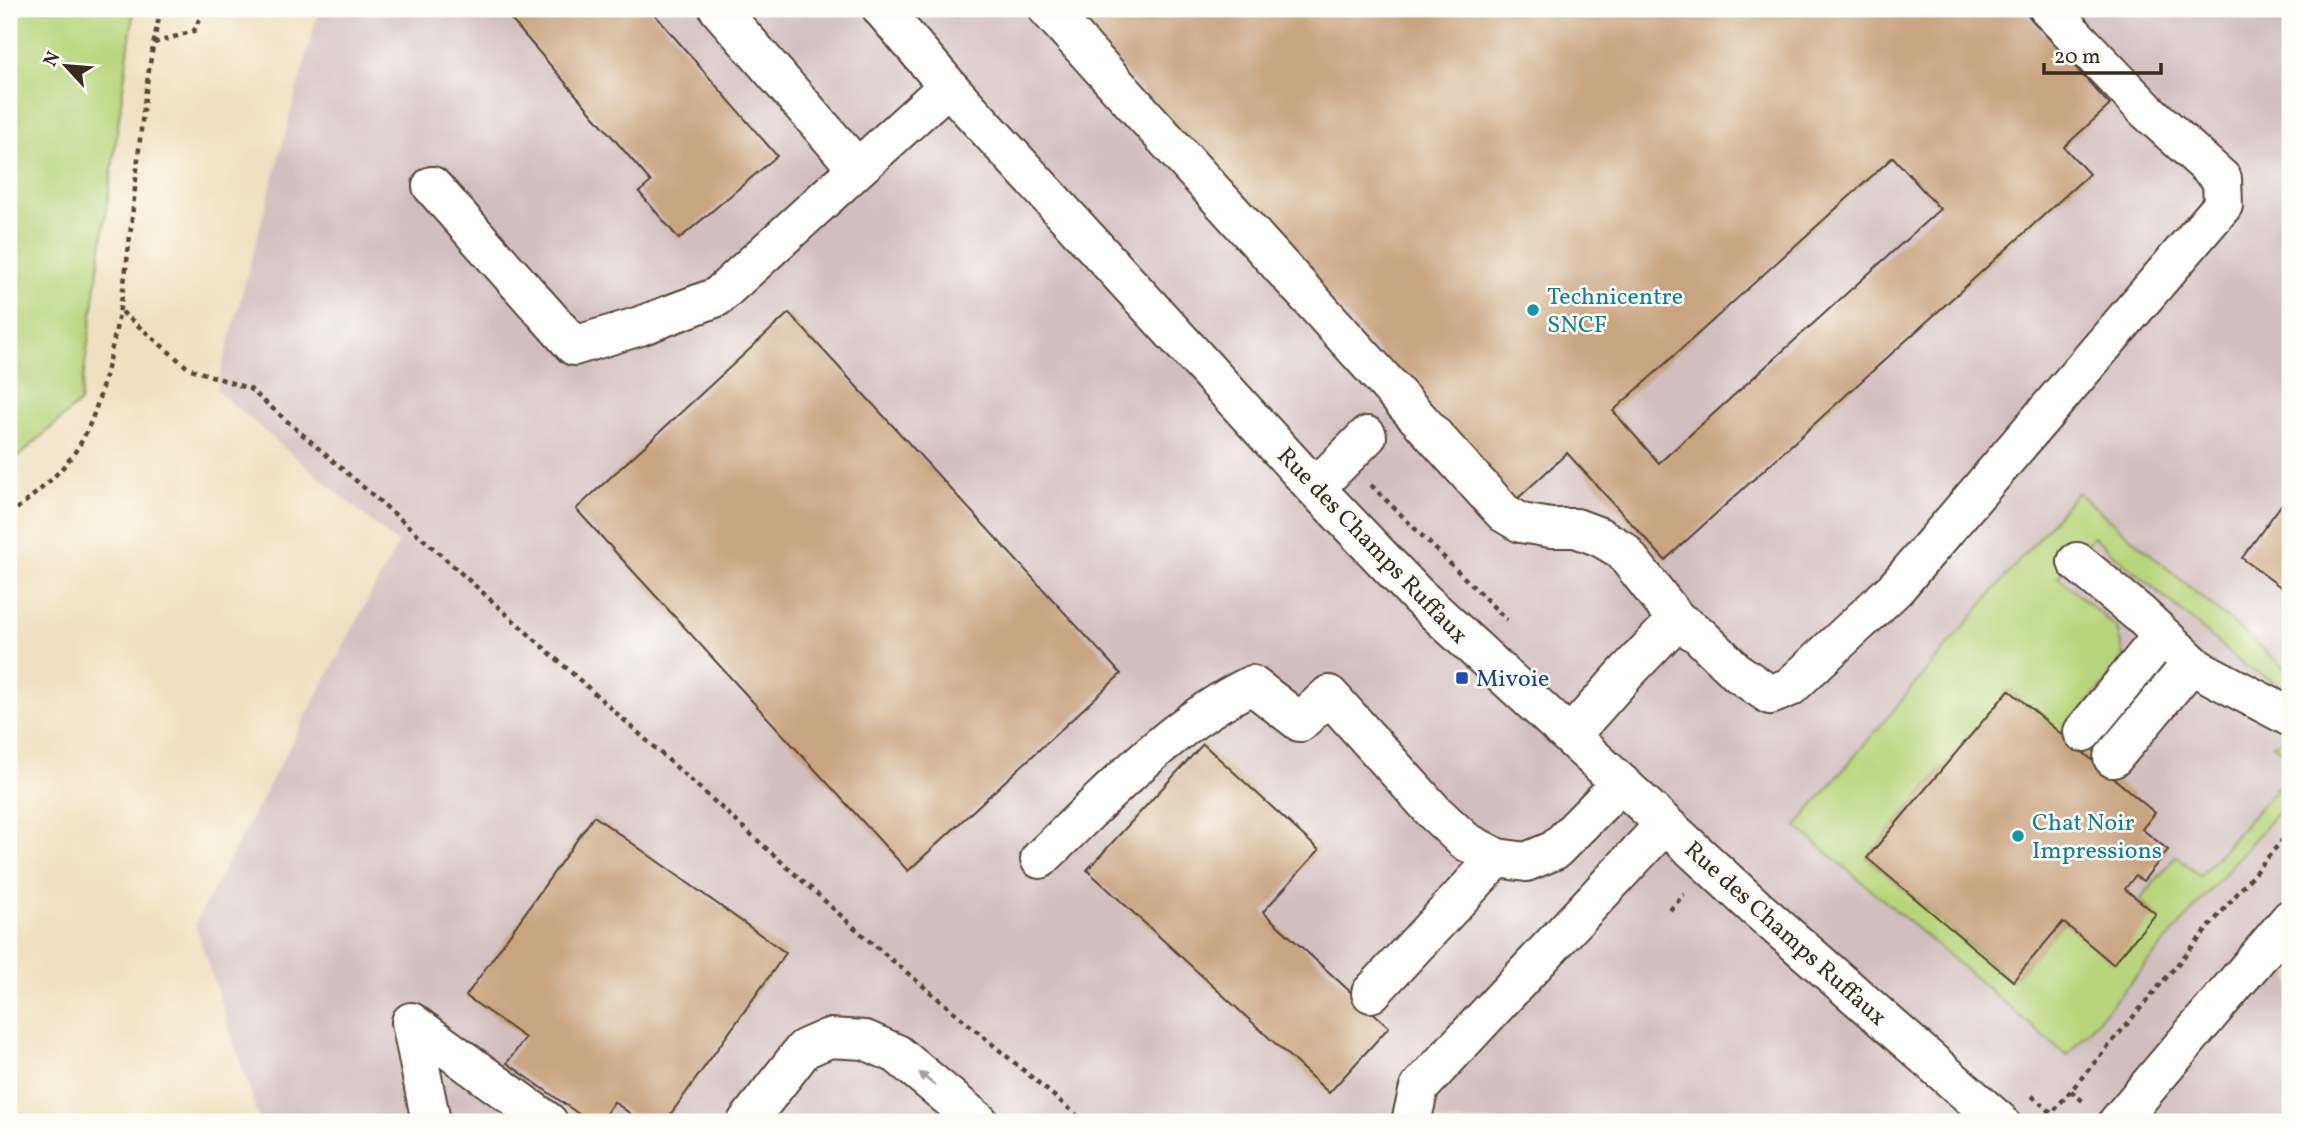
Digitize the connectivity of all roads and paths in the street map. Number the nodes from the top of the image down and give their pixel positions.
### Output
1 (161, 9) edge
2 (204, 9) edge
3 (719, 9) edge
4 (882, 9) edge
5 (1048, 9) edge
6 (2049, 9) edge
7 (153, 43) junction
8 (948, 86) junction
9 (857, 168) junction
10 (432, 186) dead end
11 (122, 312) junction
12 (1356, 448) joint
13 (1314, 488) junction
14 (9, 515) edge
15 (2077, 562) dead end
16 (1677, 620) junction
17 (1511, 624) dead end
18 (2162, 636) junction
19 (2192, 663) junction
20 (2290, 717) edge
21 (2083, 732) dead end
22 (1570, 736) junction
23 (2113, 758) dead end
24 (1621, 783) junction
25 (1665, 824) junction
26 (2290, 831) edge
27 (1497, 858) junction
28 (1040, 859) dead end
29 (2290, 919) edge
30 (1371, 993) dead end
31 (2052, 1113) dead end
32 (431, 1122) edge
33 (548, 1122) edge
34 (747, 1122) edge
35 (979, 1122) edge
36 (1085, 1122) edge
37 (1411, 1122) edge
38 (2000, 1122) edge
39 (2118, 1122) edge

1 - 7 path
2 - 7 path
3 - 9 street
4 - 8 street, Rue des Champs Ruffaux
5 - 16 street
6 - 16 street
7 - 11 path
8 - 9 street
8 - 13 street, Rue des Champs Ruffaux
9 - 10 street
11 - 14 path
11 - 36 path
12 - 13 street
12 - 17 path
13 - 22 street, Rue des Champs Ruffaux
15 - 18 street
16 - 22 street
18 - 19 street
18 - 21 street
19 - 20 street
19 - 23 street
22 - 24 street, Rue des Champs Ruffaux
24 - 25 street, Rue des Champs Ruffaux
24 - 27 street
25 - 37 street
25 - 38 street, Rue des Champs Ruffaux
26 - 31 path
27 - 28 street
27 - 30 street
29 - 39 street
32 - 33 street
35 -> 34 street

